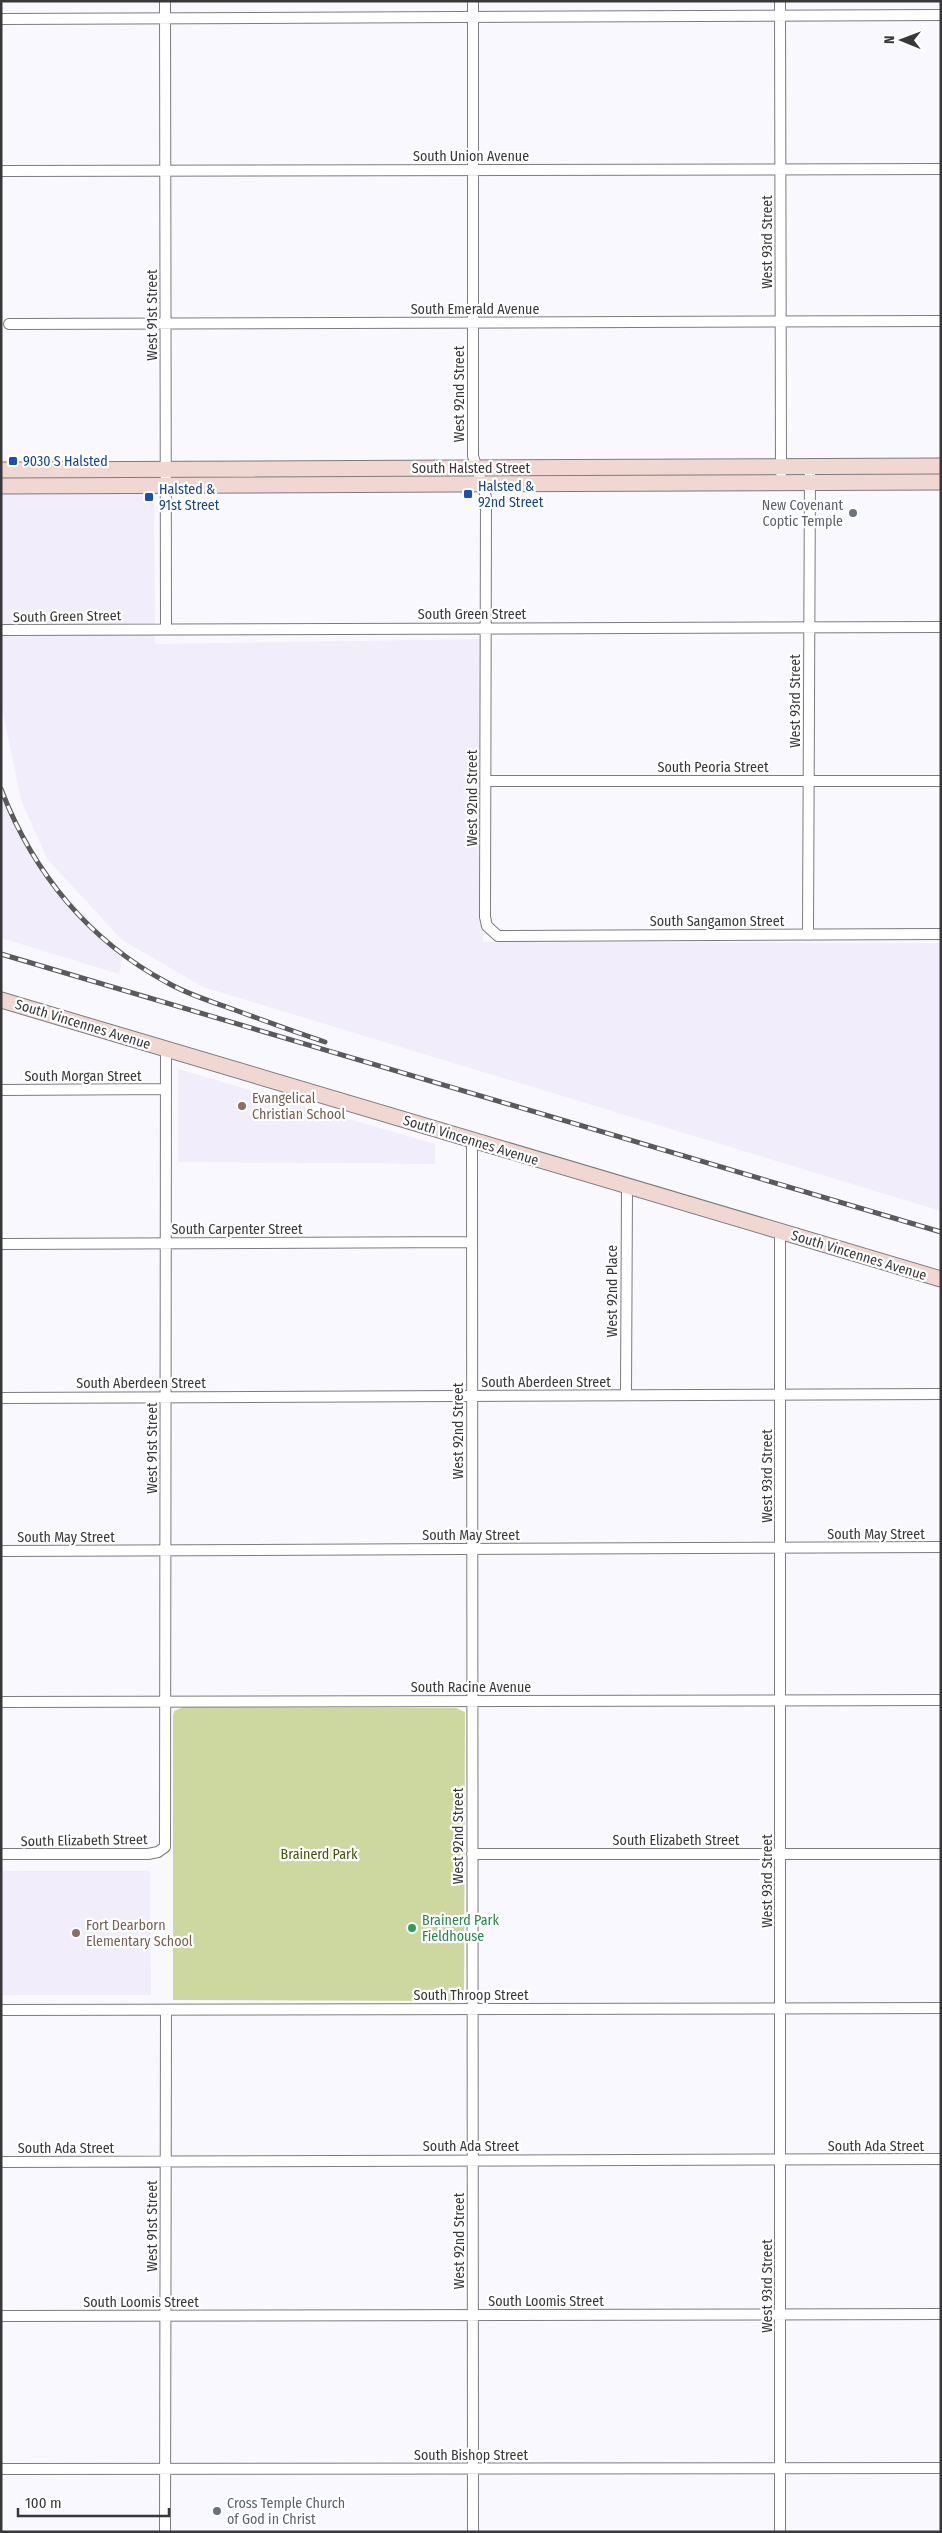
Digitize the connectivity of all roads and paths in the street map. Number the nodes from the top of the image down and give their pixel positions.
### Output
1 (165, 1) edge
2 (473, 1) edge
3 (780, 1) edge
4 (941, 15) edge
5 (780, 16) junction
6 (473, 17) junction
7 (165, 18) junction
8 (1, 19) edge
9 (780, 169) junction
10 (941, 169) edge
11 (473, 170) junction
12 (1, 171) edge
13 (166, 171) junction
14 (941, 321) edge
15 (473, 322) junction
16 (780, 322) junction
17 (166, 323) junction
18 (8, 324) dead end
19 (941, 466) edge
20 (781, 467) junction
21 (810, 467) junction
22 (477, 468) junction
23 (166, 469) junction
24 (1, 470) edge
25 (941, 482) edge
26 (781, 483) junction
27 (810, 483) junction
28 (482, 484) junction
29 (166, 485) junction
30 (1, 486) edge
31 (809, 627) junction
32 (941, 627) edge
33 (166, 628) junction
34 (487, 628) junction
35 (3, 630) dead end
36 (941, 780) edge
37 (808, 781) junction
38 (486, 782) junction
39 (493, 934) joint
40 (941, 934) edge
41 (808, 935) junction
42 (1, 1000) edge
43 (166, 1050) junction
44 (166, 1089) junction
45 (1, 1090) edge
46 (472, 1140) junction
47 (626, 1186) junction
48 (780, 1231) junction
49 (472, 1242) junction
50 (166, 1243) junction
51 (1, 1244) edge
52 (941, 1279) edge
53 (941, 1394) edge
54 (780, 1395) junction
55 (472, 1396) junction
56 (626, 1396) junction
57 (166, 1397) junction
58 (1, 1398) edge
59 (941, 1547) edge
60 (780, 1548) junction
61 (472, 1549) junction
62 (166, 1550) junction
63 (1, 1551) edge
64 (780, 1700) junction
65 (941, 1700) edge
66 (472, 1701) junction
67 (1, 1702) edge
68 (166, 1702) junction
69 (165, 1847) joint
70 (1, 1854) edge
71 (472, 1854) junction
72 (780, 1854) junction
73 (941, 1854) edge
74 (780, 2008) junction
75 (941, 2008) edge
76 (472, 2009) junction
77 (1, 2010) edge
78 (166, 2010) junction
79 (473, 2159) junction
80 (780, 2159) junction
81 (941, 2159) edge
82 (1, 2162) edge
83 (166, 2162) junction
84 (780, 2314) junction
85 (941, 2314) edge
86 (166, 2315) junction
87 (473, 2315) junction
88 (1, 2316) edge
89 (473, 2468) junction
90 (780, 2468) junction
91 (941, 2468) edge
92 (1, 2469) edge
93 (165, 2469) junction
94 (165, 2532) edge
95 (474, 2532) edge
96 (780, 2532) edge

1 - 7 street, West 91st Street
2 - 6 street, West 92nd Street
3 - 5 street, West 93rd Street
4 - 5 street
5 - 6 street
5 - 9 street, West 93rd Street
6 - 7 street
6 - 11 street, West 92nd Street
7 - 8 street
7 - 13 street, West 91st Street
9 - 10 street, South Union Avenue
9 - 11 street, South Union Avenue
9 - 16 street, West 93rd Street
11 - 13 street, South Union Avenue
11 - 15 street, West 92nd Street
12 - 13 street, South Union Avenue
13 - 17 street, West 91st Street
14 - 16 street, South Emerald Avenue
15 - 16 street, South Emerald Avenue
15 - 17 street, South Emerald Avenue
15 - 22 street, West 92nd Street
16 - 20 street, West 93rd Street
17 - 18 street, South Emerald Avenue
17 - 23 street, West 91st Street
19 - 21 main road, South Halsted Street
20 - 21 main road, South Halsted Street
20 - 22 main road, South Halsted Street
20 - 26 street, West 93rd Street
21 - 27 street, West 93rd Street
22 - 23 main road, South Halsted Street
22 - 28 street, West 92nd Street
23 - 24 main road, South Halsted Street
23 - 29 street, West 91st Street
25 - 27 main road, South Halsted Street
26 - 27 main road, South Halsted Street
26 - 28 main road, South Halsted Street
27 - 31 street, West 93rd Street
28 - 29 main road, South Halsted Street
28 - 34 street, West 92nd Street
29 - 30 main road, South Halsted Street
29 - 33 street, West 91st Street
31 - 32 street, South Green Street
31 - 34 street, South Green Street
31 - 37 street, West 93rd Street
33 - 34 street, South Green Street
33 - 35 street, South Green Street
34 - 38 street, West 92nd Street
36 - 37 street, South Peoria Street
37 - 38 street, South Peoria Street
37 - 41 street, West 93rd Street
38 - 39 street, West 92nd Street
39 - 41 street, South Sangamon Street
40 - 41 street, South Sangamon Street
42 - 43 main road, South Vincennes Avenue
43 - 44 street, West 91st Street
43 - 46 main road, South Vincennes Avenue
44 - 45 street, South Morgan Street
44 - 50 street, West 91st Street
46 - 47 main road, South Vincennes Avenue
46 - 49 street, West 92nd Street
47 - 48 main road, South Vincennes Avenue
47 - 56 street, West 92nd Place
48 - 52 main road, South Vincennes Avenue
48 - 54 street, West 93rd Street
49 - 50 street, South Carpenter Street
49 - 55 street, West 92nd Street
50 - 51 street, South Carpenter Street
50 - 57 street, West 91st Street
53 - 54 street, South Aberdeen Street
54 - 56 street, South Aberdeen Street
54 - 60 street, West 93rd Street
55 - 56 street, South Aberdeen Street
55 - 57 street, South Aberdeen Street
55 - 61 street, West 92nd Street
57 - 58 street, South Aberdeen Street
57 - 62 street, West 91st Street
59 - 60 street, South May Street
60 - 61 street, South May Street
60 - 64 street, West 93rd Street
61 - 62 street, South May Street
61 - 66 street, West 92nd Street
62 - 63 street, South May Street
62 - 68 street, West 91st Street
64 - 65 street, South Racine Avenue
64 - 66 street, South Racine Avenue
64 - 72 street, West 93rd Street
66 - 68 street, South Racine Avenue
66 - 71 street, West 92nd Street
67 - 68 street, South Racine Avenue
68 - 69 street, West 91st Street
69 - 70 street, South Elizabeth Street
71 - 72 street, South Elizabeth Street
71 - 76 street, West 92nd Street
72 - 73 street, South Elizabeth Street
72 - 74 street, West 93rd Street
74 - 75 street, South Throop Street
74 - 76 street, South Throop Street
74 - 80 street, West 93rd Street
76 - 78 street, South Throop Street
76 - 79 street, West 92nd Street
77 - 78 street, South Throop Street
78 - 83 street, West 91st Street
79 - 80 street, South Ada Street
79 - 83 street, South Ada Street
79 - 87 street, West 92nd Street
80 - 81 street, South Ada Street
80 - 84 street, West 93rd Street
82 - 83 street, South Ada Street
83 - 86 street, West 91st Street
84 - 85 street, South Loomis Street
84 - 87 street, South Loomis Street
84 - 90 street, West 93rd Street
86 - 87 street, South Loomis Street
86 - 88 street, South Loomis Street
86 - 93 street, West 91st Street
87 - 89 street, West 92nd Street
89 - 90 street, South Bishop Street
89 - 93 street, South Bishop Street
89 - 95 street, West 92nd Street
90 - 91 street, South Bishop Street
90 - 96 street, West 93rd Street
92 - 93 street, South Bishop Street
93 - 94 street, West 91st Street

